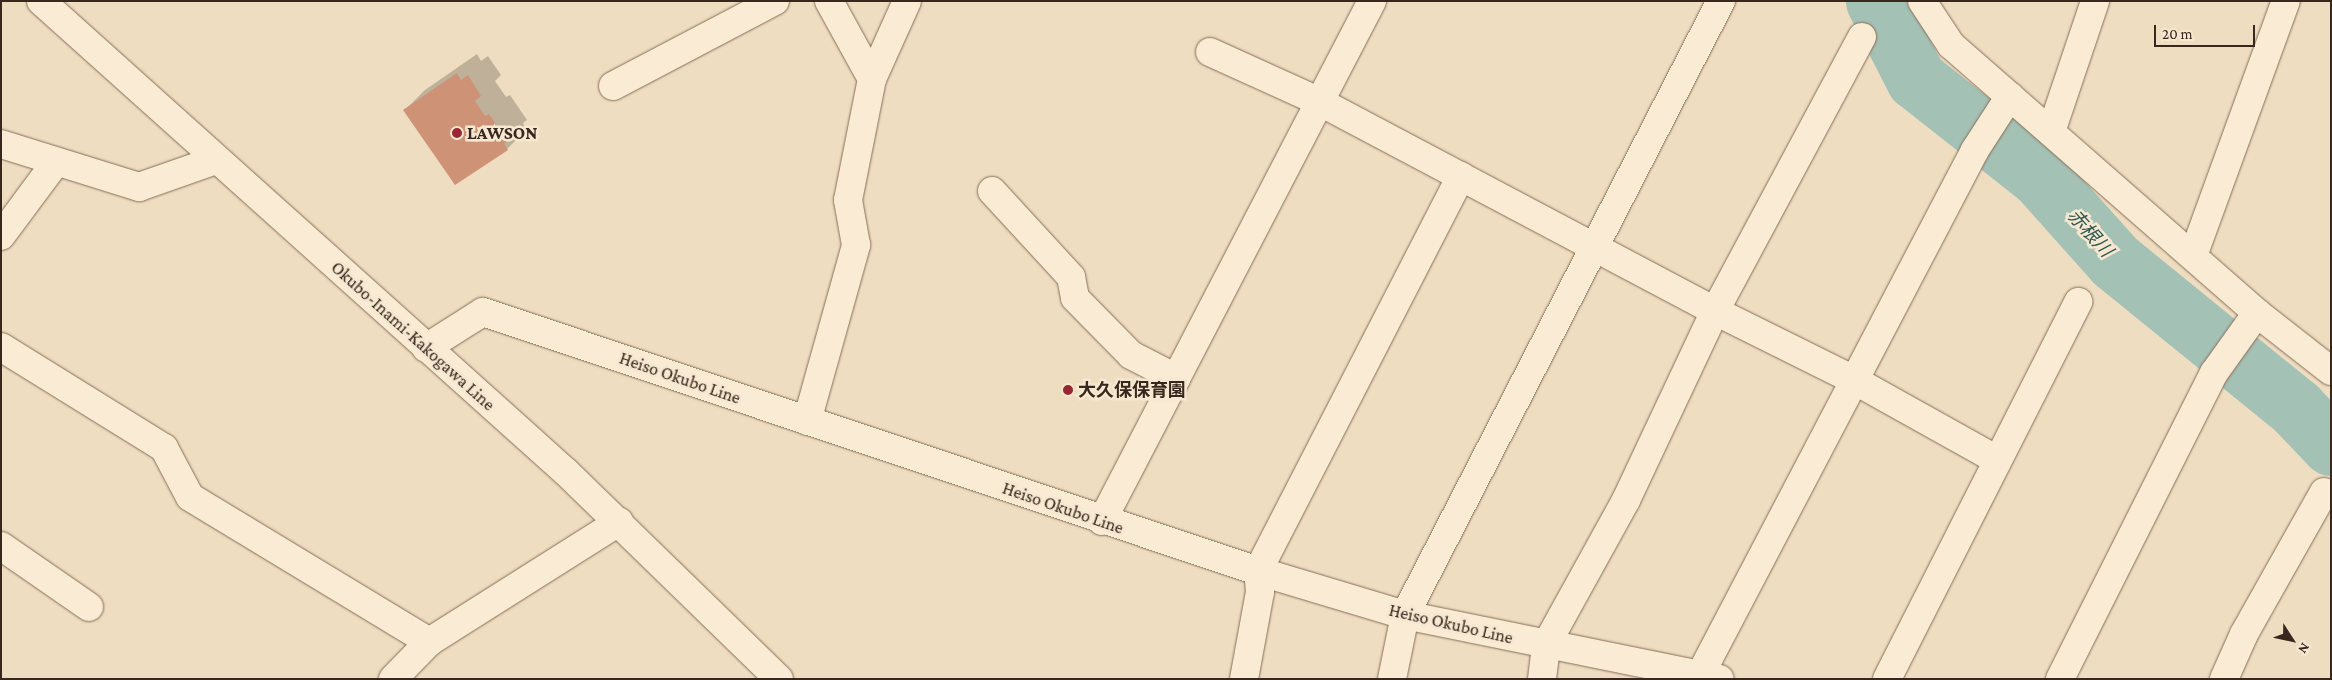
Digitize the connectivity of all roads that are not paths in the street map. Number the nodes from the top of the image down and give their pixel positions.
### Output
1 (41, 1) edge
2 (775, 1) edge
3 (829, 1) edge
4 (907, 1) edge
5 (1372, 1) edge
6 (1721, 1) edge
7 (1922, 1) edge
8 (2095, 1) edge
9 (2286, 1) edge
10 (1862, 37) dead end
11 (1210, 52) dead end
12 (872, 79) junction
13 (612, 86) dead end
14 (2010, 96) junction
15 (1320, 102) junction
16 (2051, 132) junction
17 (1, 144) edge
18 (216, 160) junction
19 (56, 162) junction
20 (1461, 176) junction
21 (992, 191) dead end
22 (1, 236) edge
23 (1594, 245) junction
24 (2193, 256) junction
25 (2078, 302) dead end
26 (1715, 312) junction
27 (2257, 313) junction
28 (1, 347) edge
29 (426, 348) junction
30 (2331, 371) edge
31 (1176, 378) junction
32 (1854, 380) junction
33 (807, 421) junction
34 (1997, 460) junction
35 (2324, 492) dead end
36 (1102, 521) junction
37 (619, 522) junction
38 (1, 546) edge
39 (1258, 571) junction
40 (89, 607) dead end
41 (1405, 614) junction
42 (429, 642) junction
43 (1546, 646) junction
44 (1706, 677) edge
45 (393, 679) edge
46 (778, 679) edge
47 (1244, 679) edge
48 (1392, 679) edge
49 (1542, 679) edge
50 (1887, 679) edge
51 (2060, 679) edge
52 (2224, 679) edge

1 - 18 street, Okubo-Inami-Kakogawa Line
2 - 13 street
3 - 12 street
4 - 12 street
5 - 15 street
6 - 23 street
7 - 14 street
8 - 16 street
9 - 24 street
10 - 26 street
11 - 15 street
12 - 33 street
14 - 16 street
14 - 32 street
15 - 20 street
15 - 31 street
16 - 24 street
17 - 19 street
18 - 19 street
18 - 29 street, Okubo-Inami-Kakogawa Line
19 - 22 street
20 - 23 street
20 - 39 street
21 - 31 street
23 - 26 street
23 - 41 street
24 - 27 street
25 - 34 street
26 - 32 street
26 - 43 street
27 - 30 street
27 - 51 street
28 - 42 street
29 - 33 street, Heiso Okubo Line
29 - 37 street, Okubo-Inami-Kakogawa Line
31 - 36 street
32 - 34 street
32 - 44 street
33 - 36 street, Heiso Okubo Line
34 - 50 street
35 - 52 street
36 - 39 street, Heiso Okubo Line
37 - 42 street
37 - 46 street, Okubo-Inami-Kakogawa Line
38 - 40 street
39 - 41 street, Heiso Okubo Line
39 - 47 street
41 - 43 street, Heiso Okubo Line
41 - 48 street
42 - 45 street
43 - 44 street, Heiso Okubo Line
43 - 49 street

